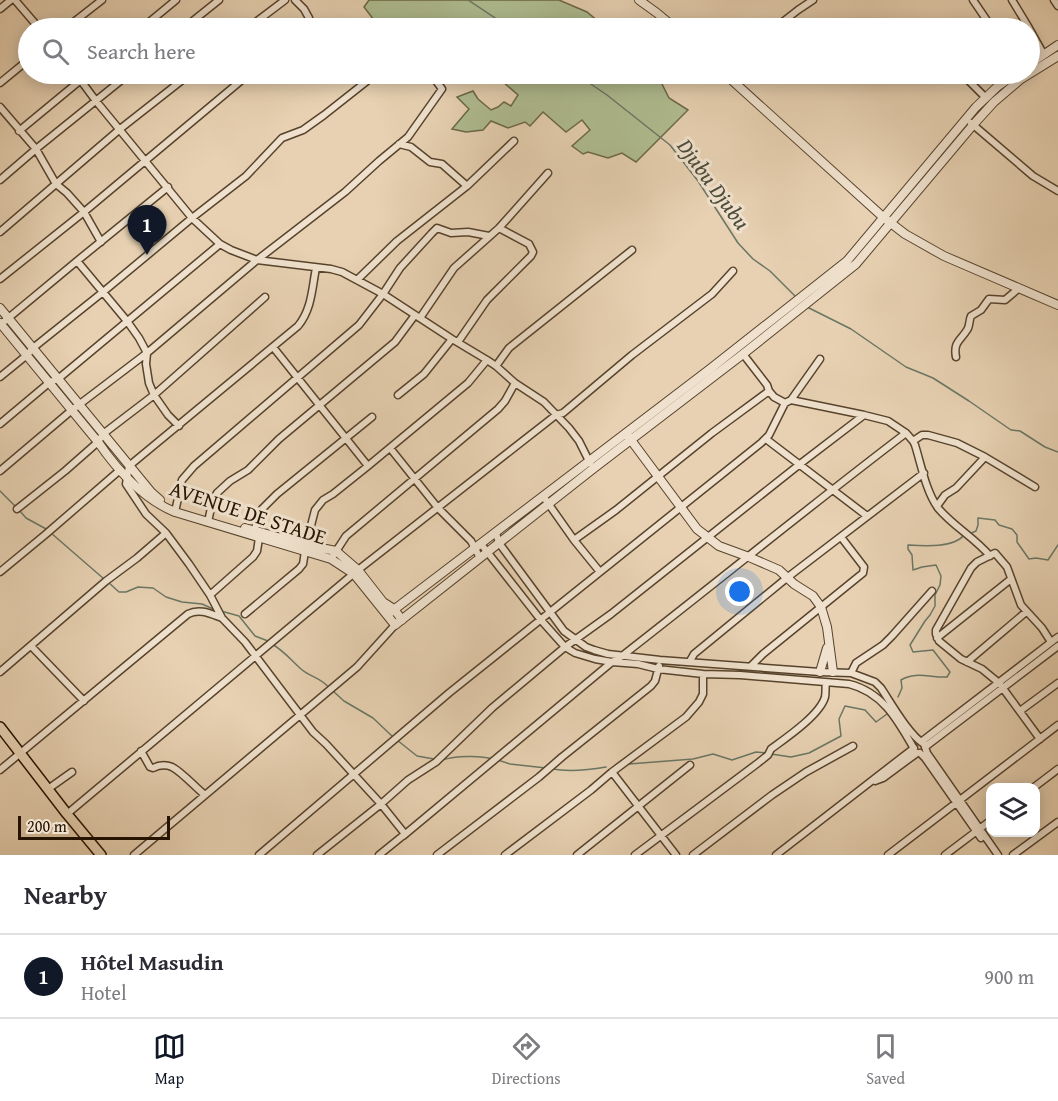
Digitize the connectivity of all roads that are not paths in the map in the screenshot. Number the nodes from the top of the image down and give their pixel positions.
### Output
1 (13, 0) edge
2 (102, 0) edge
3 (176, 0) edge
4 (219, 0) edge
5 (285, 0) edge
6 (295, 0) edge
7 (639, 0) edge
8 (813, 0) edge
9 (974, 0) edge
10 (1012, 0) edge
11 (1054, 0) edge
12 (1058, 6) edge
13 (0, 9) edge
14 (30, 18) edge
15 (79, 18) edge
16 (154, 18) edge
17 (196, 18) edge
18 (261, 18) edge
19 (309, 18) edge
20 (663, 18) edge
21 (789, 18) edge
22 (986, 18) edge
23 (1023, 18) edge
24 (1058, 45) edge
25 (1040, 48) edge
26 (1044, 55) junction
27 (1058, 56) edge
28 (1040, 57) edge
29 (18, 68) edge
30 (1040, 68) edge
31 (0, 83) edge
32 (70, 84) edge
33 (85, 84) edge
34 (116, 84) edge
35 (177, 84) edge
36 (237, 84) edge
37 (363, 84) edge
38 (438, 84) edge
39 (739, 84) edge
40 (972, 84) edge
41 (1002, 84) edge
42 (1015, 84) edge
43 (985, 98) junction
44 (96, 100) junction
45 (0, 107) edge
46 (7, 116) junction
47 (966, 119) junction
48 (0, 121) edge
49 (973, 125) junction
50 (120, 129) junction
51 (19, 131) junction
52 (514, 141) dead end
53 (399, 144) junction
54 (36, 149) junction
55 (146, 160) junction
56 (548, 173) dead end
57 (0, 180) edge
58 (56, 184) junction
59 (467, 186) junction
60 (168, 188) junction
61 (1058, 191) edge
62 (84, 212) junction
63 (883, 217) junction
64 (192, 218) junction
65 (891, 223) junction
66 (499, 228) junction
67 (0, 232) edge
68 (489, 236) junction
69 (101, 242) junction
70 (220, 244) junction
71 (632, 250) dead end
72 (257, 260) junction
73 (77, 261) junction
74 (316, 268) junction
75 (733, 271) dead end
76 (0, 279) edge
77 (357, 280) junction
78 (1018, 289) junction
79 (103, 292) junction
80 (383, 294) junction
81 (265, 297) dead end
82 (799, 304) junction
83 (1058, 305) edge
84 (0, 308) edge
85 (418, 317) junction
86 (9, 318) junction
87 (127, 321) junction
88 (0, 324) edge
89 (455, 341) junction
90 (273, 347) junction
91 (33, 348) junction
92 (147, 353) junction
93 (743, 354) junction
94 (27, 355) junction
95 (956, 357) dead end
96 (488, 360) junction
97 (820, 360) dead end
98 (496, 366) junction
99 (0, 377) edge
100 (297, 378) junction
101 (54, 380) junction
102 (514, 383) junction
103 (770, 392) junction
104 (154, 394) junction
105 (398, 395) dead end
106 (788, 401) junction
107 (320, 405) junction
108 (75, 408) junction
109 (556, 415) junction
110 (864, 415) junction
111 (372, 417) dead end
112 (0, 423) edge
113 (179, 426) junction
114 (103, 434) junction
115 (906, 434) junction
116 (628, 437) junction
117 (345, 438) junction
118 (766, 439) junction
119 (913, 441) junction
120 (99, 442) junction
121 (390, 448) junction
122 (985, 457) junction
123 (588, 460) junction
124 (800, 464) junction
125 (129, 466) junction
126 (368, 466) junction
127 (594, 468) junction
128 (120, 470) junction
129 (0, 471) edge
130 (924, 473) junction
131 (657, 476) junction
132 (127, 477) junction
133 (415, 479) junction
134 (1035, 487) dead end
135 (832, 489) junction
136 (543, 496) junction
137 (548, 504) junction
138 (937, 506) junction
139 (438, 508) junction
140 (680, 508) junction
141 (17, 509) dead end
142 (175, 511) junction
143 (867, 516) junction
144 (208, 520) junction
145 (254, 531) junction
146 (166, 532) junction
147 (496, 532) junction
148 (841, 537) junction
149 (260, 538) junction
150 (707, 538) junction
151 (574, 540) junction
152 (499, 543) junction
153 (478, 545) junction
154 (305, 548) junction
155 (336, 551) junction
156 (488, 552) junction
157 (990, 556) junction
158 (749, 557) junction
159 (480, 558) junction
160 (332, 559) junction
161 (0, 572) edge
162 (356, 572) junction
163 (600, 572) junction
164 (788, 577) junction
165 (1011, 579) junction
166 (932, 591) dead end
167 (210, 595) junction
168 (821, 607) junction
169 (394, 609) junction
170 (550, 611) junction
171 (1026, 612) junction
172 (245, 614) dead end
173 (387, 615) junction
174 (222, 618) junction
175 (540, 619) junction
176 (399, 623) junction
177 (389, 632) junction
178 (1058, 637) edge
179 (937, 638) junction
180 (576, 640) junction
181 (1051, 642) junction
182 (829, 644) junction
183 (31, 646) junction
184 (1058, 646) edge
185 (566, 647) junction
186 (257, 656) junction
187 (622, 656) junction
188 (660, 660) junction
189 (690, 661) junction
190 (612, 662) junction
191 (967, 662) junction
192 (751, 666) junction
193 (658, 669) junction
194 (0, 672) edge
195 (820, 672) junction
196 (833, 672) junction
197 (851, 673) junction
198 (703, 674) junction
199 (826, 682) junction
200 (1058, 683) edge
201 (1001, 685) junction
202 (84, 701) junction
203 (1020, 711) junction
204 (300, 714) junction
205 (0, 727) edge
206 (1057, 727) edge
207 (1040, 739) junction
208 (854, 746) dead end
209 (919, 748) junction
210 (141, 751) junction
211 (21, 753) junction
212 (690, 765) dead end
213 (1058, 769) edge
214 (0, 770) edge
215 (612, 771) junction
216 (72, 772) dead end
217 (355, 775) junction
218 (1040, 783) edge
219 (48, 789) junction
220 (205, 795) junction
221 (958, 802) junction
222 (381, 804) junction
223 (640, 806) junction
224 (67, 814) junction
225 (1058, 822) edge
226 (986, 824) edge
227 (978, 831) junction
228 (405, 834) junction
229 (660, 835) junction
230 (101, 855) edge
231 (134, 855) edge
232 (260, 855) edge
233 (317, 855) edge
234 (379, 855) edge
235 (437, 855) edge
236 (505, 855) edge
237 (577, 855) edge
238 (634, 855) edge
239 (676, 855) edge
240 (693, 855) edge
241 (776, 855) edge
242 (888, 855) edge
243 (945, 855) edge
244 (996, 855) edge
245 (1013, 855) edge

1 - 13 street
1 - 14 street
2 - 15 street
3 - 16 street
4 - 17 street
5 - 18 street
6 - 19 street
7 - 20 street
8 - 21 street
9 - 22 street
10 - 23 street
11 - 12 street
24 - 26 street
25 - 26 street
26 - 28 street
27 - 30 street
29 - 31 street
32 - 51 street
33 - 44 street
34 - 44 street
35 - 50 street
36 - 55 street
37 - 64 street
38 - 53 street
39 - 63 street
40 - 43 street
41 - 43 street
42 - 49 street
43 - 47 street
44 - 50 street
44 - 54 street
45 - 46 street
46 - 48 street
46 - 51 street
47 - 49 street
47 - 63 street
49 - 61 street
49 - 65 street
50 - 55 street
50 - 58 street
51 - 54 street
52 - 59 street
53 - 59 street
53 - 72 street
54 - 57 street
54 - 58 street
55 - 60 street
55 - 62 street
56 - 66 street
58 - 62 street
58 - 67 street
59 - 77 street
60 - 64 street
60 - 69 street
62 - 69 street
62 - 76 street
63 - 65 street
63 - 82 street
64 - 70 street
64 - 79 street
65 - 78 street
65 - 82 street
66 - 68 street
66 - 89 street
68 - 80 street
68 - 85 street
69 - 73 street
70 - 72 street
70 - 87 street
71 - 98 street
72 - 74 street
72 - 92 street
73 - 79 street
73 - 86 street
74 - 77 street
74 - 90 street
75 - 109 street
77 - 80 street
78 - 83 street
78 - 95 street
79 - 87 street
79 - 91 street
80 - 85 street
80 - 100 street
81 - 104 street
82 - 93 street
82 - 116 street
84 - 86 street
85 - 89 street
85 - 107 street
86 - 88 street
86 - 91 street
87 - 92 street
87 - 101 street
88 - 94 street, AVENUE DE STADE
89 - 96 street
89 - 105 street
90 - 100 street
90 - 113 street
91 - 94 street
91 - 101 street
92 - 104 street
92 - 108 street
93 - 103 street
93 - 116 street
94 - 99 street
94 - 101 street, AVENUE DE STADE
96 - 98 street
96 - 121 street
97 - 106 street
98 - 102 street
100 - 107 street
100 - 142 street
101 - 108 street, AVENUE DE STADE
101 - 112 street
102 - 109 street
102 - 133 street
103 - 106 street
103 - 131 street
104 - 113 street
104 - 114 street
106 - 110 street
106 - 118 street
107 - 117 street
107 - 144 street
108 - 114 street
108 - 120 street, AVENUE DE STADE
108 - 129 street
109 - 123 street
109 - 139 street
110 - 115 street
110 - 124 street
111 - 117 street
113 - 125 street
114 - 120 street
114 - 125 street
115 - 119 street
115 - 135 street
116 - 123 street
116 - 127 street
116 - 131 street
117 - 126 street
117 - 145 street
118 - 124 street
118 - 140 street
119 - 122 street
119 - 130 street
120 - 128 street, AVENUE DE STADE
120 - 141 street
121 - 126 street
121 - 133 street
122 - 134 street
122 - 138 street
123 - 127 street
123 - 136 street
124 - 135 street
124 - 150 street
125 - 132 street
125 - 142 street
126 - 154 street
127 - 137 street
128 - 132 street, AVENUE DE STADE
128 - 161 street
130 - 138 street
130 - 143 street
131 - 140 street
131 - 151 street
132 - 142 street, AVENUE DE STADE
132 - 146 street
133 - 139 street
133 - 155 street
135 - 143 street
135 - 158 street
136 - 137 street
136 - 147 street
137 - 151 street
137 - 152 street
138 - 157 street
139 - 153 street
139 - 162 street
140 - 150 street
140 - 163 street
142 - 144 street, AVENUE DE STADE
143 - 148 street
144 - 145 street
144 - 149 street, AVENUE DE STADE
145 - 149 street
145 - 154 street
146 - 167 street
146 - 183 street
147 - 152 street
147 - 153 street
148 - 164 street
148 - 168 street
149 - 154 street, AVENUE DE STADE
149 - 167 street
150 - 158 street
150 - 180 street
151 - 163 street
152 - 156 street
152 - 170 street
153 - 156 street
153 - 159 street
153 - 169 street
154 - 155 street
154 - 160 street, AVENUE DE STADE
154 - 172 street
155 - 160 street
155 - 162 street
156 - 159 street
156 - 175 street
157 - 165 street
157 - 179 street
158 - 164 street
158 - 187 street
159 - 176 street
160 - 162 street, AVENUE DE STADE
162 - 169 street
162 - 173 street, AVENUE DE STADE
162 - 186 street
163 - 170 street
164 - 168 street
164 - 189 street
165 - 171 street
165 - 179 street
166 - 197 street
167 - 174 street
168 - 182 street
168 - 192 street
169 - 173 street
169 - 176 street
170 - 175 street
170 - 180 street
171 - 181 street
171 - 191 street
173 - 176 street, AVENUE DE STADE
173 - 177 street
174 - 186 street
174 - 202 street
175 - 185 street
175 - 217 street
176 - 177 street
177 - 204 street
178 - 181 street
179 - 191 street
180 - 185 street
180 - 187 street
181 - 201 street
182 - 195 street
182 - 196 street
183 - 194 street
183 - 202 street
184 - 201 street
185 - 190 street
185 - 222 street
186 - 204 street
186 - 210 street
187 - 188 street
187 - 190 street
188 - 189 street
188 - 193 street
189 - 192 street
190 - 193 street
190 - 228 street
191 - 201 street
192 - 195 street
193 - 198 street
193 - 235 street
195 - 196 street
196 - 197 street
197 - 209 street
198 - 199 street
198 - 215 street
199 - 209 street
199 - 229 street
200 - 203 street
201 - 203 street
201 - 209 street
202 - 211 street
203 - 207 street
204 - 217 street
204 - 220 street
205 - 211 highway
206 - 207 street
207 - 221 street
208 - 240 street
209 - 221 street
209 - 241 street
210 - 220 street
210 - 224 street
211 - 214 street
211 - 219 highway
212 - 223 street
213 - 218 street
215 - 223 street
215 - 236 street
216 - 219 street
217 - 222 street
217 - 232 street
219 - 224 highway
220 - 231 street
221 - 227 street
221 - 242 street
222 - 228 street
222 - 233 street
223 - 229 street
223 - 237 street
224 - 230 highway
225 - 245 street
226 - 227 street
227 - 243 street
227 - 244 street
228 - 234 street
229 - 238 street
229 - 239 street

